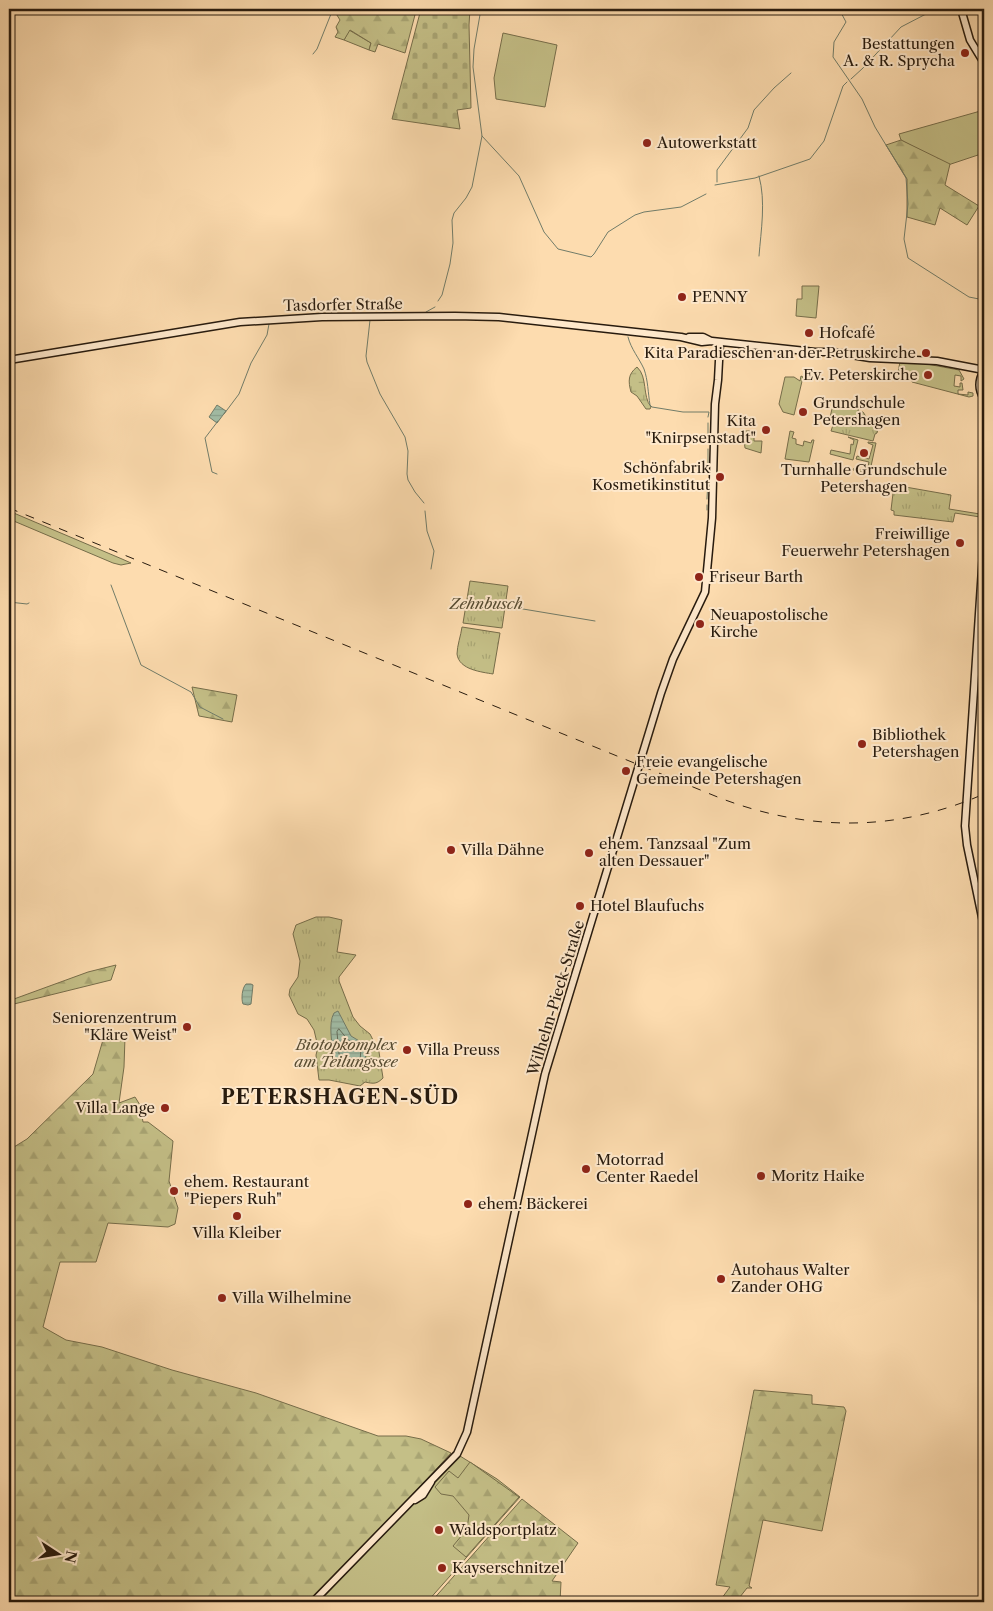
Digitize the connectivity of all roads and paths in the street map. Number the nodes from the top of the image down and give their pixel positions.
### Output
1 (961, 9) edge
2 (984, 63) edge
3 (720, 342) junction
4 (9, 360) edge
5 (984, 372) edge
6 (984, 393) edge
7 (984, 400) edge
8 (984, 460) edge
9 (984, 471) edge
10 (984, 538) edge
11 (984, 927) edge
12 (313, 1602) edge

1 - 2 street
3 - 4 street, Tasdorfer Straße
3 - 5 street, Tasdorfer Straße
3 - 12 street, Wilhelm-Pieck-Straße
5 - 6 street
5 - 7 street
8 - 9 street
10 - 11 street

